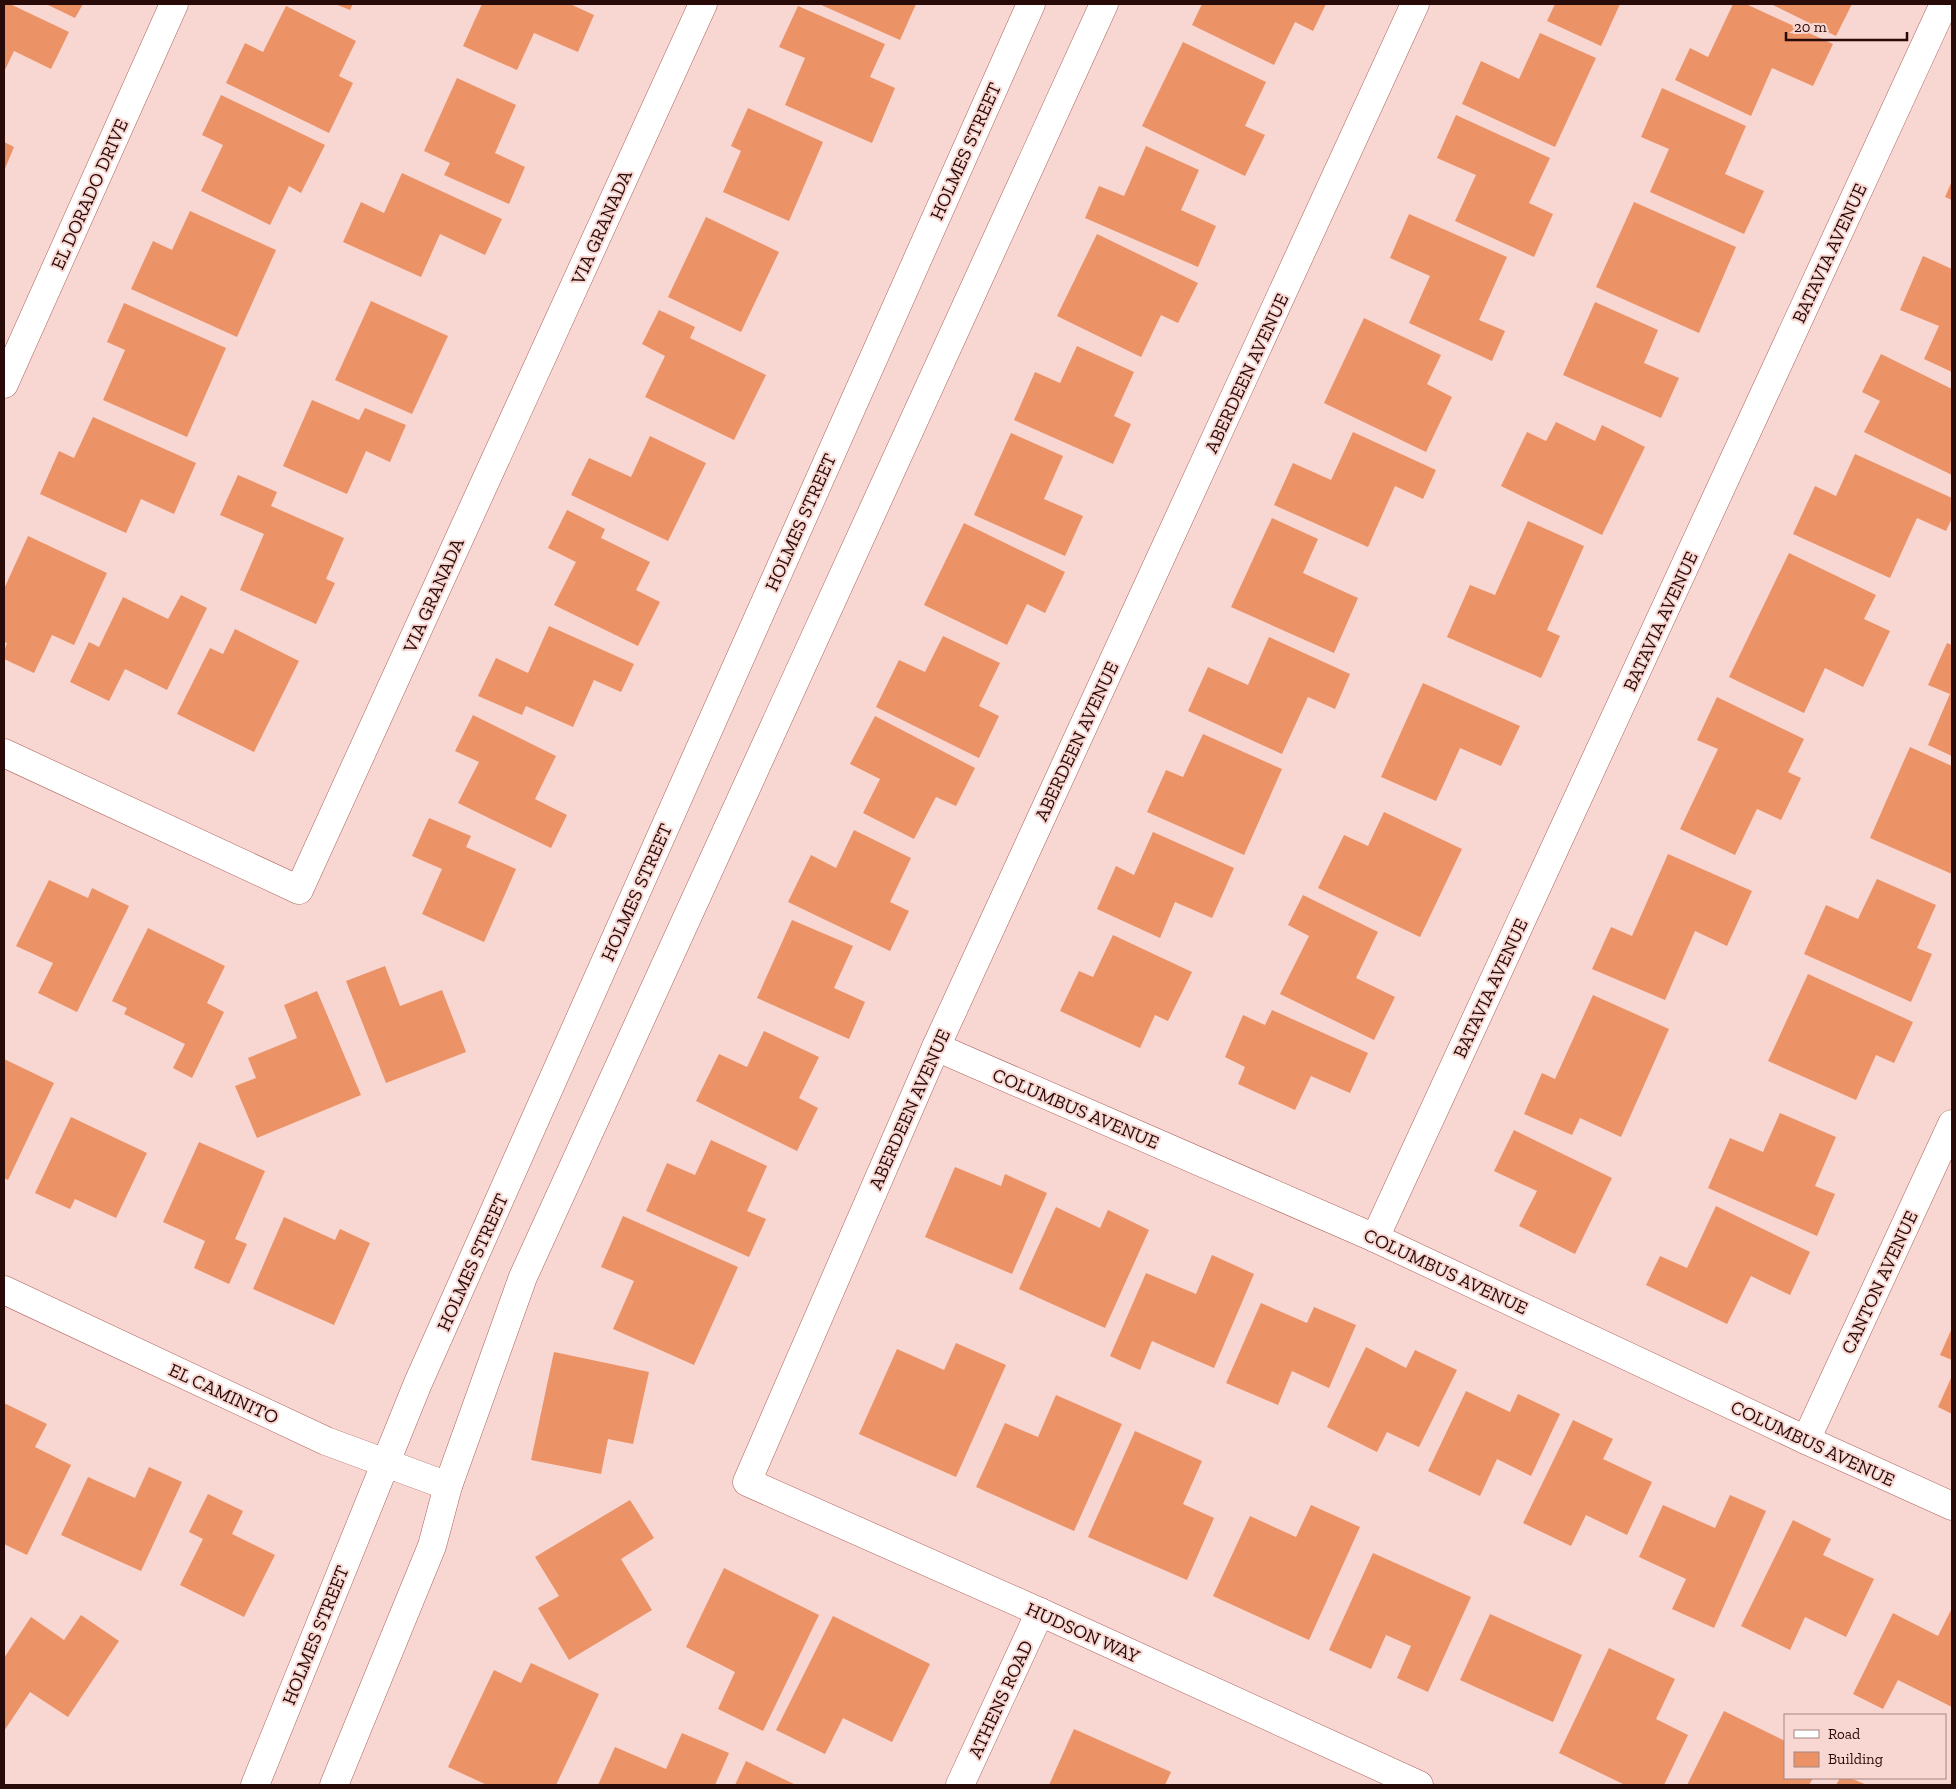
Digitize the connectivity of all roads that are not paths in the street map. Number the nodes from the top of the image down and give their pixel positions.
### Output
1 (174, 4) edge
2 (703, 4) edge
3 (1030, 4) edge
4 (1104, 4) edge
5 (1415, 4) edge
6 (1944, 4) edge
7 (4, 384) edge
8 (4, 753) edge
9 (936, 1047) junction
10 (1952, 1124) edge
11 (1375, 1238) junction
12 (4, 1290) edge
13 (1806, 1440) junction
14 (385, 1464) junction
15 (746, 1482) joint
16 (448, 1486) junction
17 (1952, 1506) edge
18 (1040, 1612) junction
19 (255, 1785) edge
20 (334, 1785) edge
21 (960, 1785) edge
22 (1419, 1785) edge

1 - 7 street, EL DORADO DRIVE
2 - 8 street, VIA GRANADA
3 - 14 street, HOLMES STREET
4 - 16 street
5 - 9 street, ABERDEEN AVENUE
6 - 11 street, BATAVIA AVENUE
9 - 11 street, COLUMBUS AVENUE
9 - 15 street, ABERDEEN AVENUE
10 - 13 street, CANTON AVENUE
11 - 13 street, COLUMBUS AVENUE
12 - 14 street, EL CAMINITO
13 - 17 street, COLUMBUS AVENUE
14 - 16 street, EL CAMINITO
14 - 19 street, HOLMES STREET
15 - 18 street, HUDSON WAY
16 - 20 street
18 - 21 street, ATHENS ROAD
18 - 22 street, HUDSON WAY

